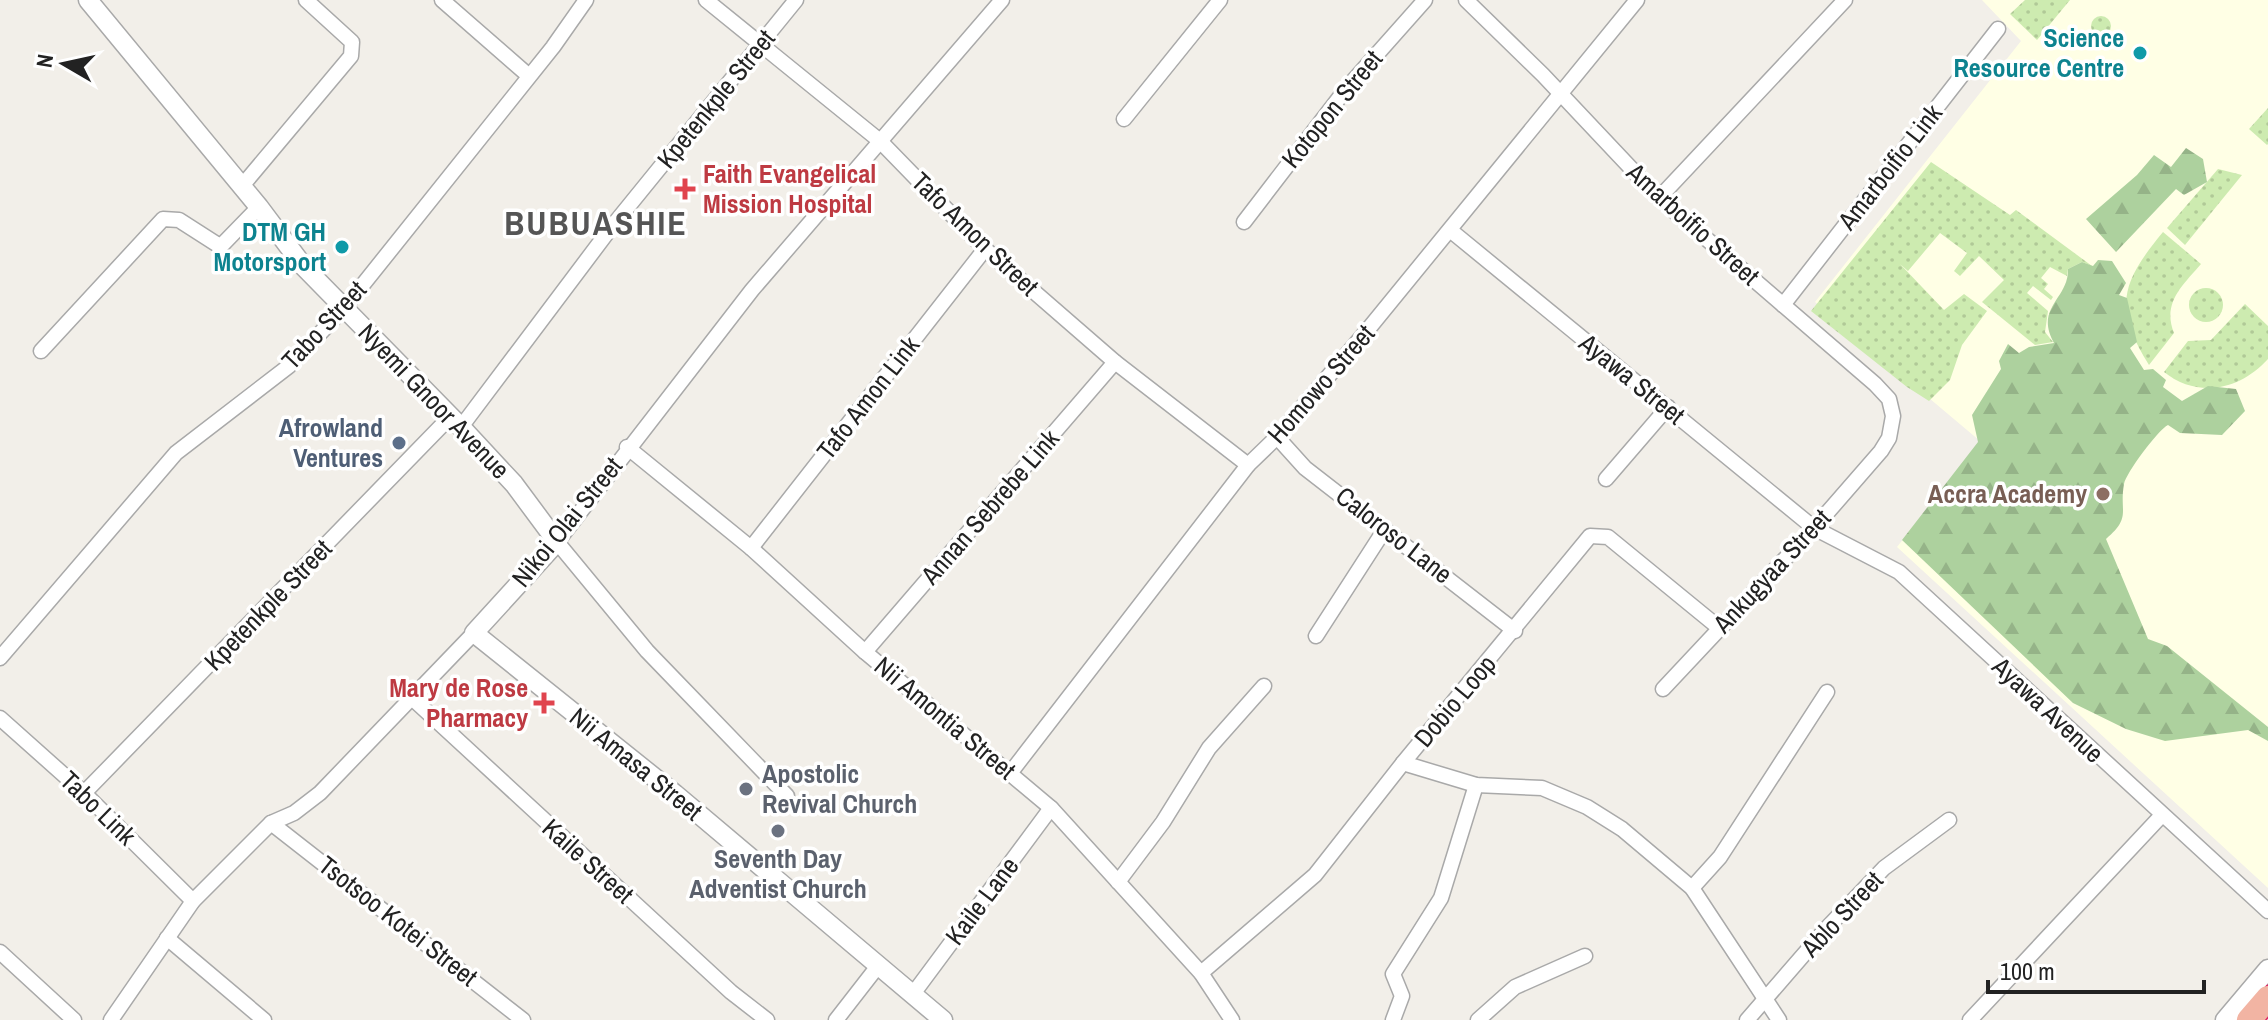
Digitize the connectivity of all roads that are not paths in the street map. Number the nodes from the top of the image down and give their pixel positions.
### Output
1 (88, 0) edge
2 (306, 0) edge
3 (442, 0) edge
4 (586, 0) edge
5 (706, 0) edge
6 (796, 0) edge
7 (1002, 0) edge
8 (1220, 0) edge
9 (1425, 0) edge
10 (1466, 0) edge
11 (1637, 0) edge
12 (1845, 0) edge
13 (1998, 29) dead end
14 (759, 44) junction
15 (529, 76) junction
16 (1559, 93) junction
17 (1124, 119) dead end
18 (880, 141) junction
19 (242, 186) junction
20 (1659, 198) junction
21 (259, 207) junction
22 (1244, 222) dead end
23 (1450, 230) junction
24 (985, 249) junction
25 (1783, 305) junction
26 (345, 307) junction
27 (41, 351) dead end
28 (1115, 362) junction
29 (1668, 407) junction
30 (456, 422) junction
31 (1277, 437) junction
32 (627, 447) junction
33 (1881, 451) joint
34 (1248, 465) junction
35 (1606, 479) dead end
36 (1814, 528) junction
37 (1385, 529) junction
38 (557, 542) junction
39 (751, 548) junction
40 (1718, 627) junction
41 (1515, 631) junction
42 (474, 633) junction
43 (1316, 636) dead end
44 (865, 652) junction
45 (0, 658) edge
46 (1264, 686) dead end
47 (1663, 689) dead end
48 (1827, 692) dead end
49 (412, 698) junction
50 (0, 718) edge
51 (1403, 763) junction
52 (1011, 772) junction
53 (1476, 785) junction
54 (84, 793) junction
55 (787, 796) dead end
56 (1051, 808) junction
57 (2162, 815) junction
58 (1949, 820) dead end
59 (271, 823) junction
60 (1118, 882) junction
61 (1692, 888) junction
62 (193, 901) junction
63 (2268, 911) edge
64 (167, 938) junction
65 (0, 952) edge
66 (1585, 956) dead end
67 (878, 966) junction
68 (2268, 969) edge
69 (1201, 973) junction
70 (913, 994) junction
71 (2268, 998) edge
72 (1766, 1001) junction
73 (74, 1020) edge
74 (111, 1020) edge
75 (264, 1020) edge
76 (523, 1020) edge
77 (767, 1020) edge
78 (836, 1020) edge
79 (943, 1020) edge
80 (1232, 1020) edge
81 (1393, 1020) edge
82 (1478, 1020) edge
83 (1747, 1020) edge
84 (1779, 1020) edge
85 (1970, 1020) edge
86 (2225, 1020) edge
87 (2249, 1020) edge

1 - 19 street, Nyemi Gnoor Avenue
2 - 19 street
3 - 15 street
4 - 15 street, Tabo Street
5 - 14 street, Tafo Amon Street
6 - 14 street, Kpetenkple Street
7 - 18 street, Nikoi Olai Street
8 - 17 street
9 - 22 street, Kotopon Street
10 - 16 street, Amarboifio Street
11 - 16 street, Homowo Street
12 - 20 street
13 - 25 street, Amarboifio Link
14 - 18 street, Tafo Amon Street
14 - 30 street, Kpetenkple Street
15 - 26 street, Tabo Street
16 - 20 street, Amarboifio Street
16 - 23 street, Homowo Street
18 - 24 street, Tafo Amon Street
18 - 32 street, Nikoi Olai Street
19 - 21 street, Nyemi Gnoor Avenue
20 - 25 street, Amarboifio Street
21 - 26 street, Nyemi Gnoor Avenue
21 - 27 street
23 - 29 street, Ayawa Street
23 - 31 street, Homowo Street
24 - 28 street, Tafo Amon Street
24 - 39 street, Tafo Amon Link
25 - 33 street, Amarboifio Street
26 - 30 street, Nyemi Gnoor Avenue
26 - 45 street, Tabo Street
28 - 34 street, Tafo Amon Street
28 - 44 street, Annan Sebrebe Link
29 - 35 street
29 - 36 street, Ayawa Street
30 - 38 street, Nyemi Gnoor Avenue
30 - 54 street, Kpetenkple Street
31 - 34 street, Homowo Street
31 - 37 street, Caloroso Lane
32 - 38 street, Nikoi Olai Street
32 - 39 street, Nii Amontia Street
33 - 36 street, Ankugyaa Street
34 - 52 street, Homowo Street
36 - 40 street, Ankugyaa Street
36 - 57 street, Ayawa Avenue
37 - 41 street, Caloroso Lane
37 - 43 street
38 - 42 street, Nikoi Olai Street
38 - 55 street, Nyemi Gnoor Avenue
39 - 44 street, Nii Amontia Street
40 - 41 street, Dobio Loop
40 - 47 street, Ankugyaa Street
41 - 51 street, Dobio Loop
42 - 49 street, Nikoi Olai Street
42 - 67 street, Nii Amasa Street
44 - 52 street, Nii Amontia Street
46 - 60 street
48 - 61 street
49 - 59 street, Nikoi Olai Street
49 - 77 street, Kaile Street
50 - 54 street, Tabo Link
51 - 53 street
51 - 69 street, Dobio Loop
52 - 56 street, Nii Amontia Street
53 - 61 street
53 - 81 street
54 - 62 street, Tabo Link
56 - 60 street, Nii Amontia Street
56 - 70 street, Kaile Lane
57 - 63 street, Ayawa Avenue
57 - 85 street
58 - 72 street, Ablo Street
59 - 62 street, Nikoi Olai Street
59 - 76 street, Tsotsoo Kotei Street
60 - 69 street, Nii Amontia Street
61 - 72 street
62 - 64 street, Nikoi Olai Street
64 - 74 street, Nikoi Olai Street
64 - 75 street
65 - 73 street
66 - 82 street
67 - 70 street, Nii Amasa Street
67 - 78 street
68 - 86 street
69 - 80 street, Nii Amontia Street
70 - 79 street, Nii Amasa Street
71 - 87 highway
72 - 83 street, Ablo Street
72 - 84 street

